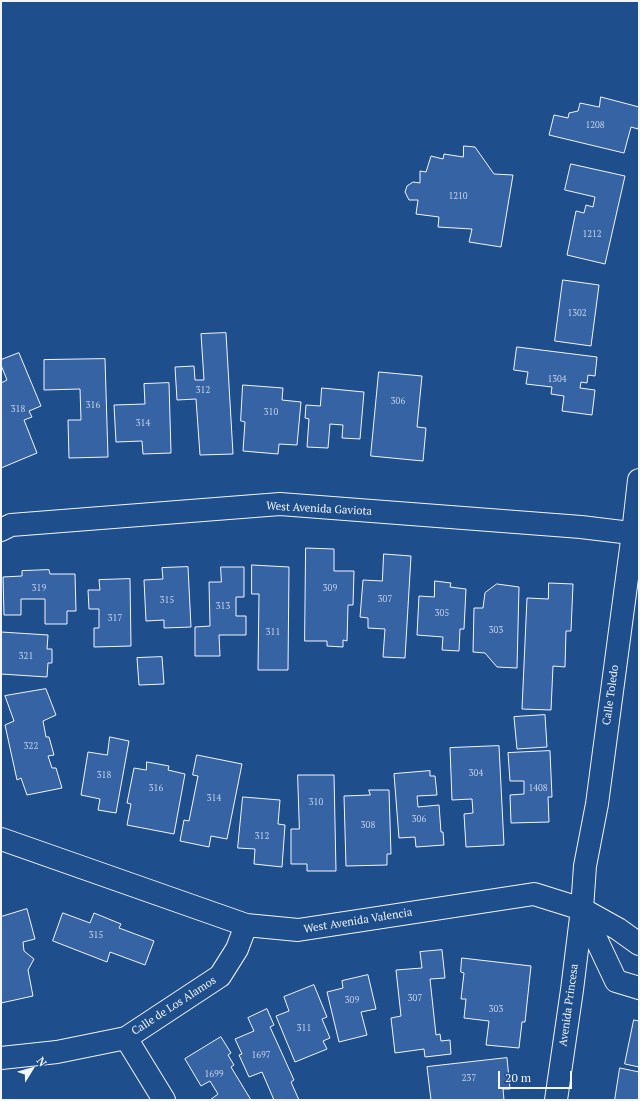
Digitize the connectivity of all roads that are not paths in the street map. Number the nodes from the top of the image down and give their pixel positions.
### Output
1 (639, 480) edge
2 (1, 530) edge
3 (636, 534) edge
4 (1, 839) edge
5 (582, 909) junction
6 (246, 925) junction
7 (639, 944) edge
8 (639, 988) edge
9 (126, 1038) junction
10 (1, 1058) edge
11 (164, 1100) edge
12 (556, 1100) edge

1 - 3 street, Calle Toledo
2 - 3 street, West Avenida Gaviota
3 - 5 street, Calle Toledo
4 - 6 street, West Avenida Valencia
5 - 6 street, West Avenida Valencia
5 - 7 street, West Avenida Valencia
5 - 8 street
5 - 12 street, Avenida Princesa
6 - 9 street, Calle de Los Alamos
9 - 10 street, Calle de Los Alamos
9 - 11 street

